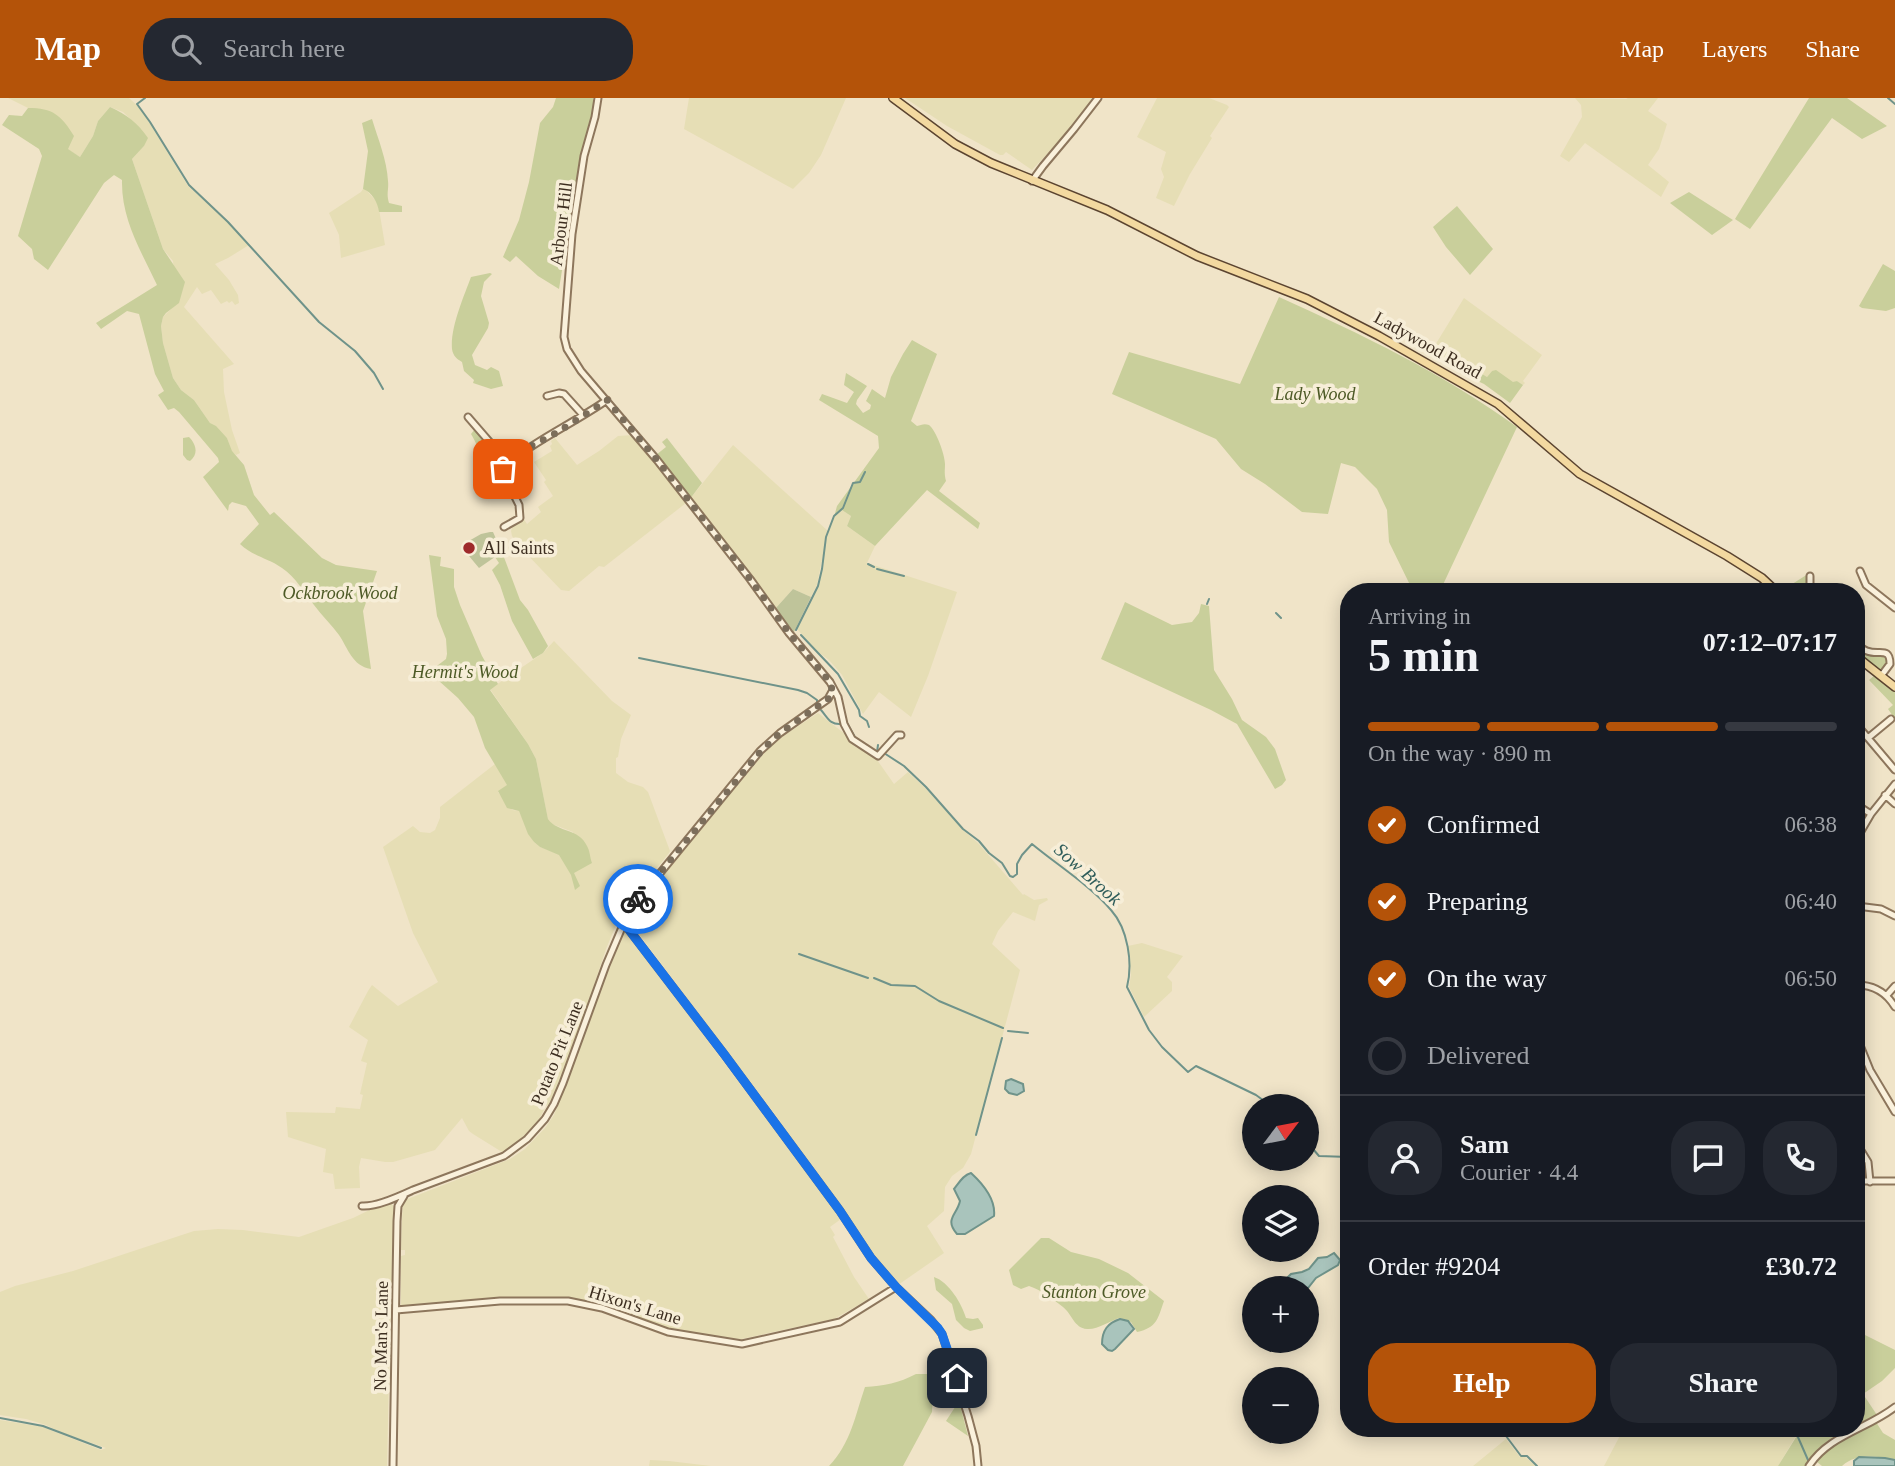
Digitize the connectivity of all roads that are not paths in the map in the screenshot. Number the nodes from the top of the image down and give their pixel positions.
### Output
1 (598, 98) edge
2 (893, 98) edge
3 (1098, 98) edge
4 (1032, 181) junction
5 (547, 396) dead end
6 (607, 400) junction
7 (583, 415) junction
8 (468, 417) dead end
9 (500, 454) junction
10 (517, 455) junction
11 (504, 466) junction
12 (504, 527) dead end
13 (1860, 571) dead end
14 (1810, 576) dead end
15 (1767, 583) edge
16 (1811, 583) edge
17 (1895, 608) edge
18 (1865, 649) edge
19 (1865, 663) edge
20 (1881, 676) junction
21 (1895, 687) edge
22 (833, 690) junction
23 (1891, 719) dead end
24 (1865, 734) edge
25 (901, 735) dead end
26 (1868, 738) junction
27 (1895, 770) edge
28 (1895, 784) edge
29 (1885, 795) junction
30 (1895, 804) edge
31 (1865, 810) edge
32 (1871, 814) junction
33 (1865, 824) edge
34 (1865, 907) edge
35 (1895, 916) edge
36 (623, 922) junction
37 (1865, 986) edge
38 (1895, 986) edge
39 (1886, 995) junction
40 (1895, 1007) edge
41 (1865, 1061) edge
42 (1895, 1112) edge
43 (1865, 1157) edge
44 (1895, 1181) edge
45 (1865, 1182) edge
46 (1870, 1182) junction
47 (404, 1196) junction
48 (388, 1199) junction
49 (362, 1206) dead end
50 (398, 1206) junction
51 (896, 1287) junction
52 (396, 1310) junction
53 (1895, 1407) edge
54 (1865, 1426) edge
55 (1843, 1437) edge
56 (393, 1466) edge
57 (978, 1466) edge
58 (1809, 1466) edge

1 - 6 street, Arbour Hill
2 - 4 main road, Ladywood Road
3 - 4 street
4 - 15 main road, Ladywood Road
5 - 7 street
6 - 7 street
6 - 22 street
7 - 10 street
8 - 9 street
9 - 10 street
9 - 11 street
10 - 11 street
11 - 12 street
13 - 17 street
14 - 16 street
18 - 20 street
19 - 20 main road
20 - 21 main road
22 - 25 street
22 - 36 street, Potato Pit Lane
23 - 26 street
24 - 26 street
26 - 27 street
28 - 29 street
29 - 30 street
29 - 32 street
31 - 32 street
32 - 33 street
34 - 35 street
36 - 47 street, Potato Pit Lane
36 - 51 street
37 - 39 street
38 - 39 street
39 - 40 street
41 - 42 street
43 - 46 street
44 - 46 street
45 - 46 street
47 - 48 street, Potato Pit Lane
47 - 50 street
48 - 49 street, Potato Pit Lane
48 - 50 street
50 - 52 street, No Man's Lane
51 - 52 street, Hixon's Lane
51 - 57 street
52 - 56 street, No Man's Lane
53 - 54 street
55 - 58 street

